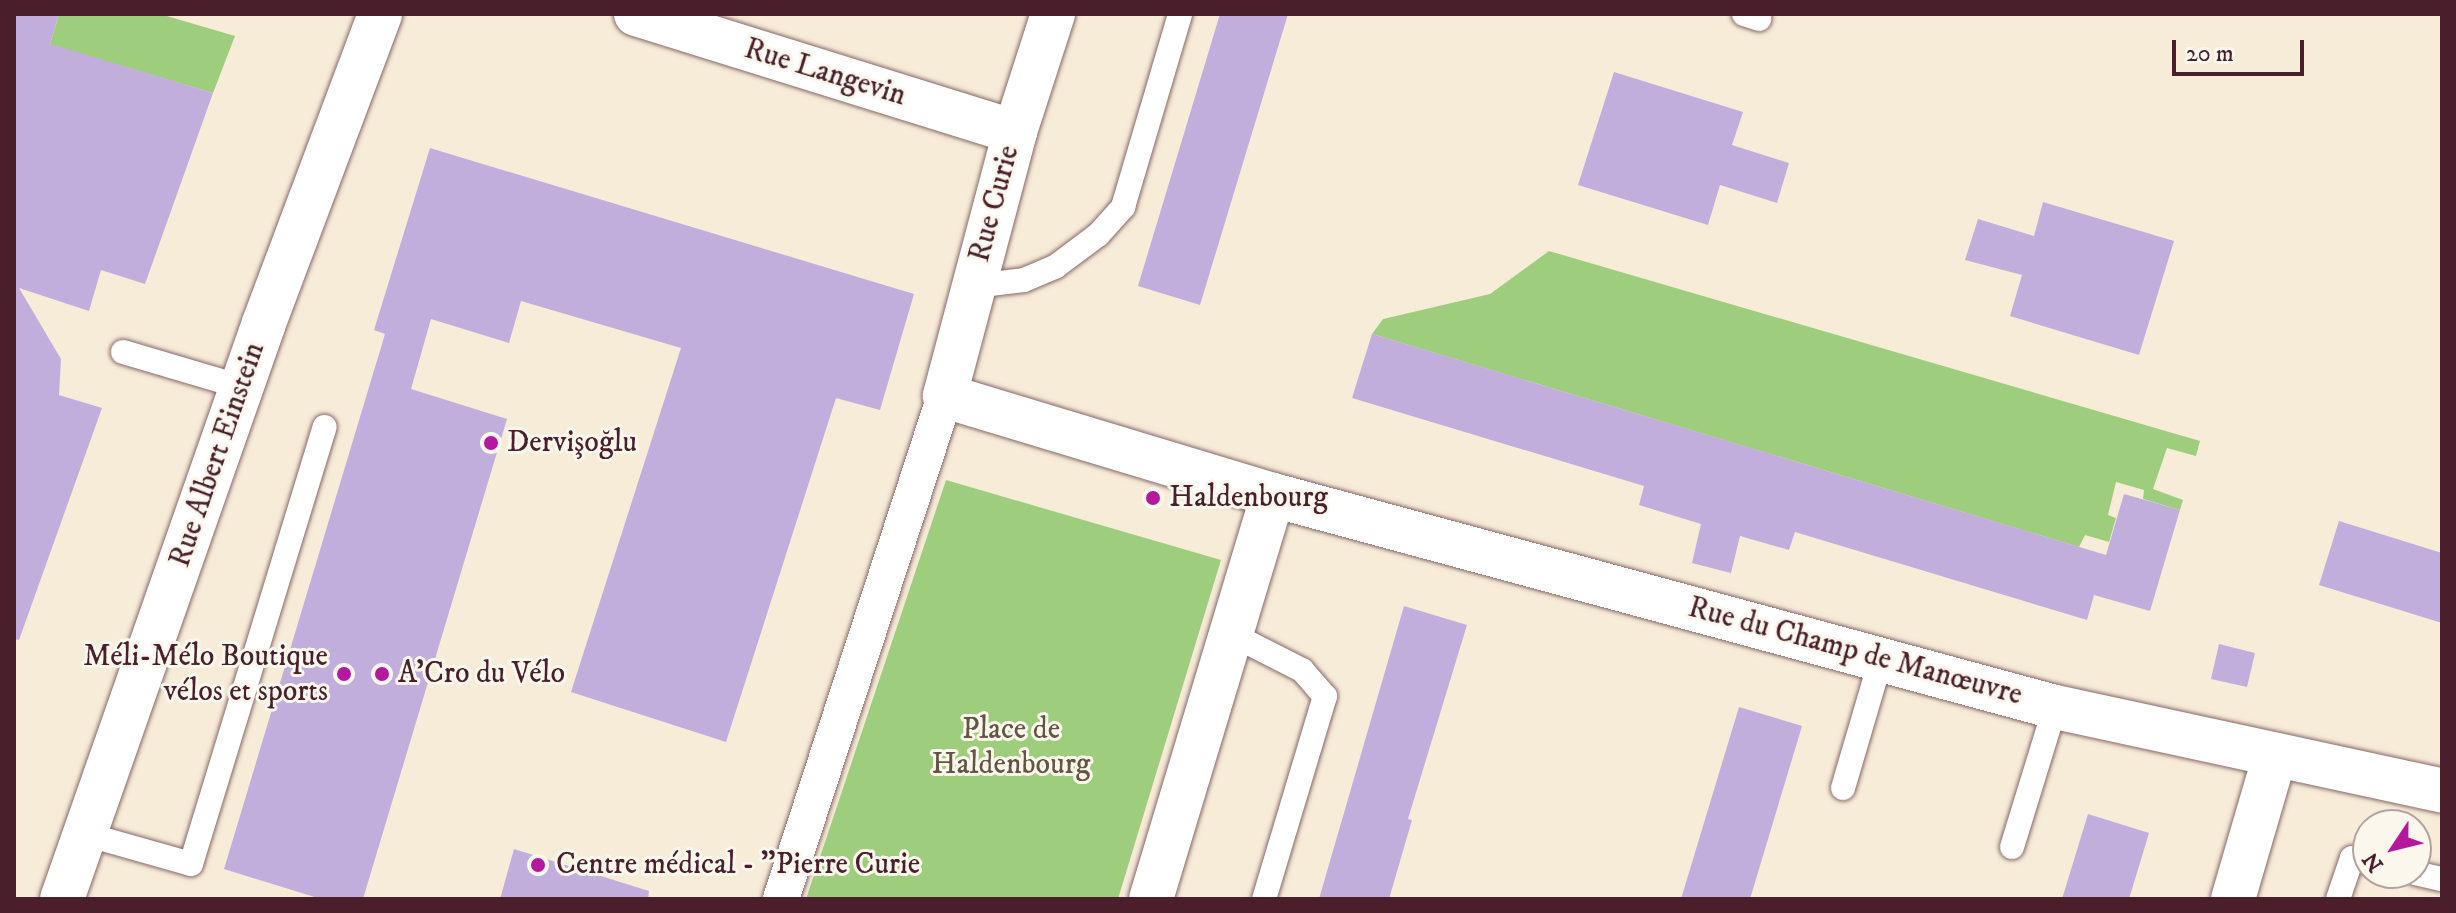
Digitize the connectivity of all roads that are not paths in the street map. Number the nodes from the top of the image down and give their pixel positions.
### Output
1 (380, 14) edge
2 (636, 14) edge
3 (1053, 14) edge
4 (1180, 14) edge
5 (1015, 132) junction
6 (974, 286) junction
7 (123, 352) dead end
8 (242, 387) junction
9 (945, 396) junction
10 (325, 427) dead end
11 (1273, 495) junction
12 (1231, 634) junction
13 (1881, 659) junction
14 (2055, 707) junction
15 (2275, 755) junction
16 (1843, 788) dead end
17 (2442, 791) edge
18 (85, 834) junction
19 (2012, 847) dead end
20 (2352, 858) edge
21 (62, 899) edge
22 (781, 899) edge
23 (1151, 899) edge
24 (1264, 899) edge
25 (2233, 899) edge
26 (2338, 899) edge

1 - 8 street, Rue Albert Einstein
2 - 5 street, Rue Langevin
3 - 5 street, Rue Curie
4 - 6 lane
5 - 6 street, Rue Curie
6 - 9 street, Rue Curie
7 - 8 lane
8 - 18 street, Rue Albert Einstein
9 - 11 street
9 - 22 street
10 - 18 lane
11 - 12 street
11 - 13 street, Rue du Champ de Manœuvre
12 - 23 street
12 - 24 lane
13 - 14 street, Rue du Champ de Manœuvre
13 - 16 lane
14 - 15 street, Rue du Champ de Manœuvre
14 - 19 lane
15 - 17 street, Rue du Champ de Manœuvre
15 - 25 street
18 - 21 street, Rue Albert Einstein
20 - 26 lane

